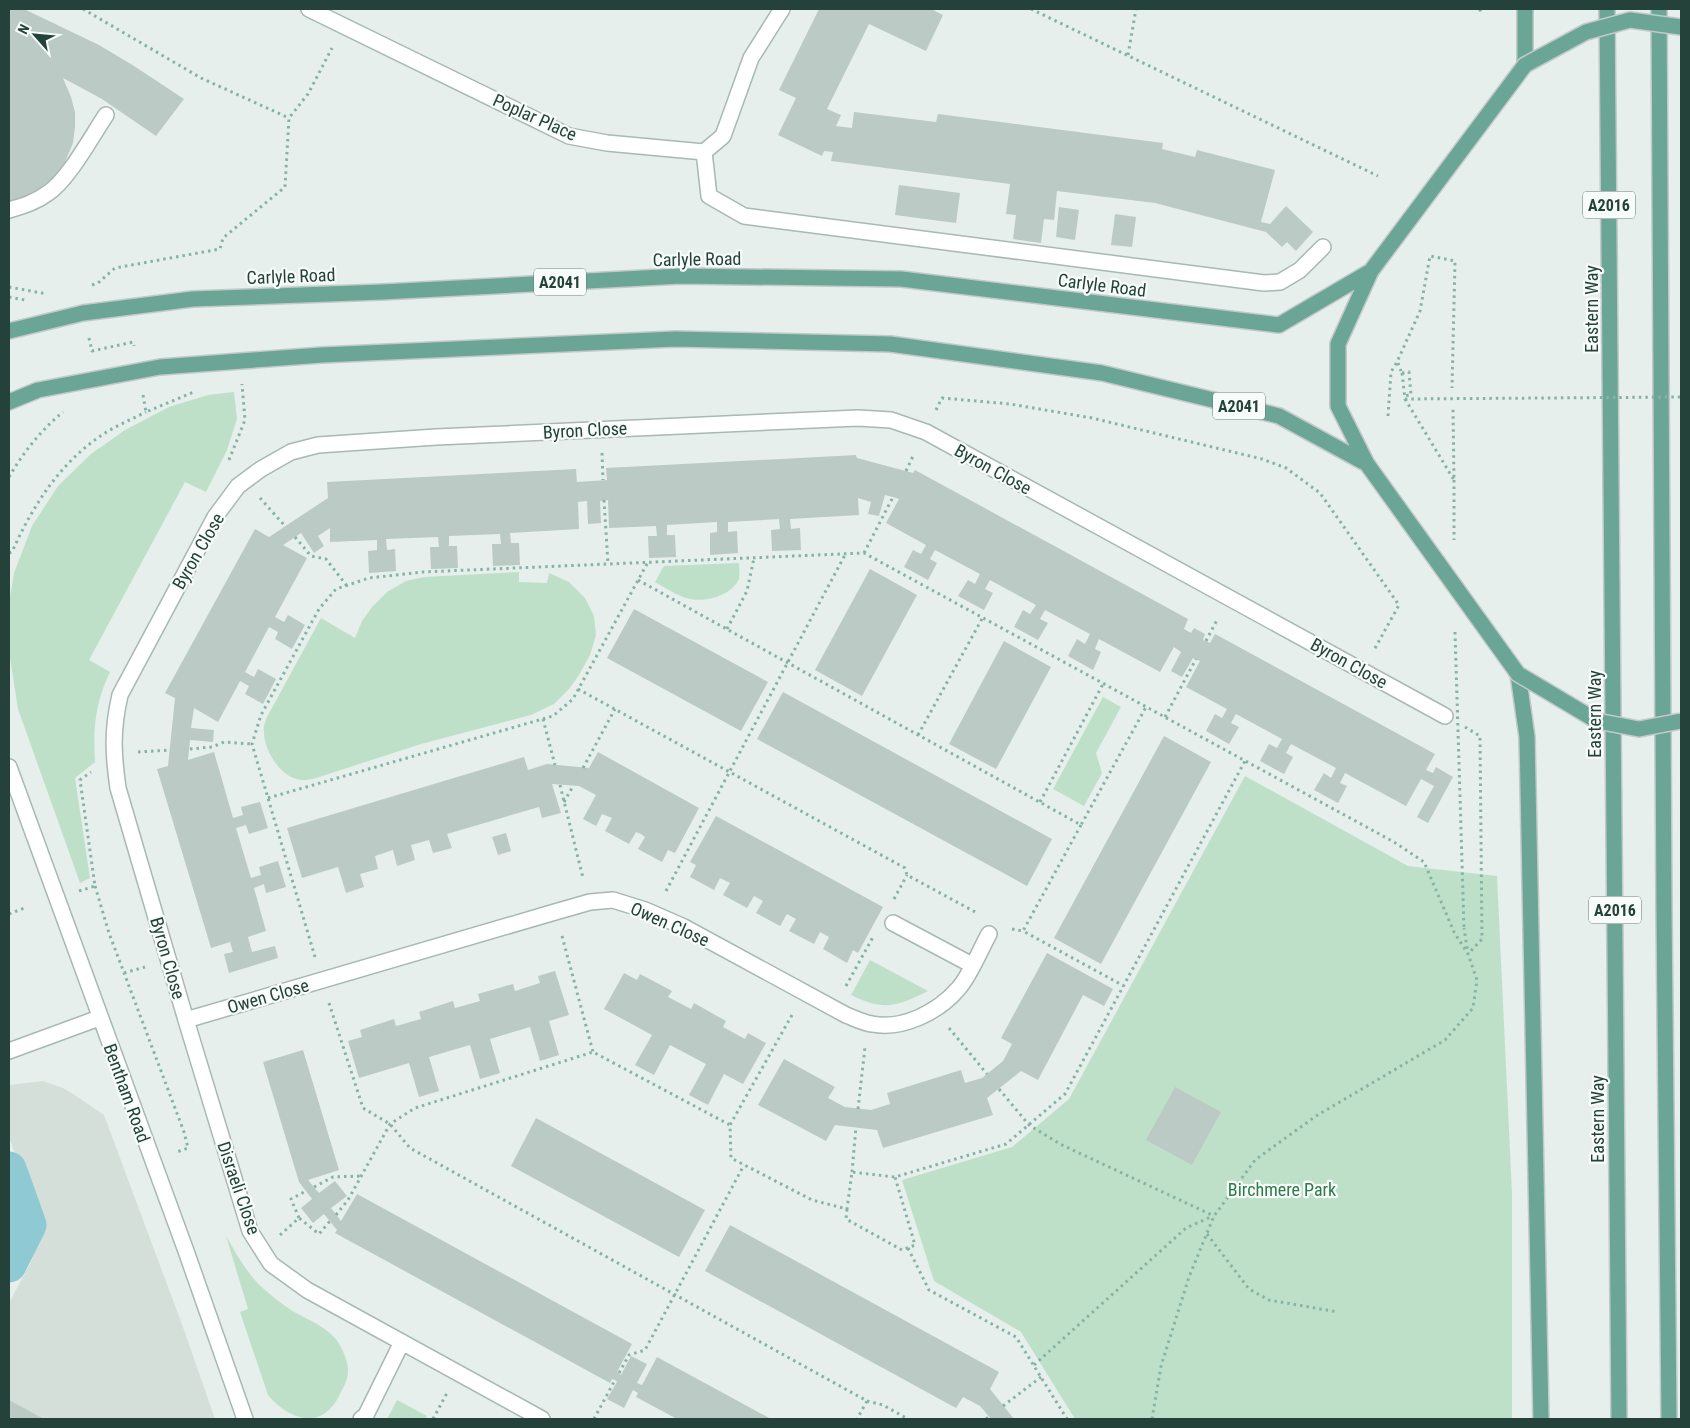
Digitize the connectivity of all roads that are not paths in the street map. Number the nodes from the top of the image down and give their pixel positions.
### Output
1 (309, 9) edge
2 (782, 9) edge
3 (1525, 9) edge
4 (1607, 9) edge
5 (1659, 9) edge
6 (1681, 27) edge
7 (1525, 65) junction
8 (106, 115) dead end
9 (704, 152) junction
10 (9, 210) edge
11 (1323, 246) dead end
12 (1371, 271) junction
13 (9, 331) edge
14 (9, 402) edge
15 (1367, 464) junction
16 (1518, 674) junction
17 (1445, 716) dead end
18 (1681, 721) edge
19 (9, 767) edge
20 (893, 923) dead end
21 (989, 934) dead end
22 (972, 965) junction
23 (99, 1018) junction
24 (186, 1020) junction
25 (9, 1051) edge
26 (402, 1342) junction
27 (246, 1419) edge
28 (361, 1419) edge
29 (542, 1419) edge
30 (1541, 1419) edge
31 (1618, 1419) edge
32 (1669, 1419) edge

1 - 9 street, Poplar Place
2 - 9 street
3 - 7 main road
4 - 31 main road, Eastern Way / A2016
5 - 32 main road, A2016
6 - 7 main road, bridge
7 - 12 main road, bridge
8 - 10 street
9 - 11 street
12 - 13 main road, Carlyle Road / A2041
12 - 15 main road
14 - 15 main road, A2041
15 - 16 main road, bridge
16 - 18 main road, bridge
16 - 30 main road
17 - 24 street, Byron Close
19 - 23 street, Bentham Road
20 - 22 street
21 - 22 street, Owen Close
22 - 24 street, Owen Close
23 - 25 street
23 - 27 street, Bentham Road
24 - 26 street, Disraeli Close
26 - 28 street
26 - 29 street, Disraeli Close

